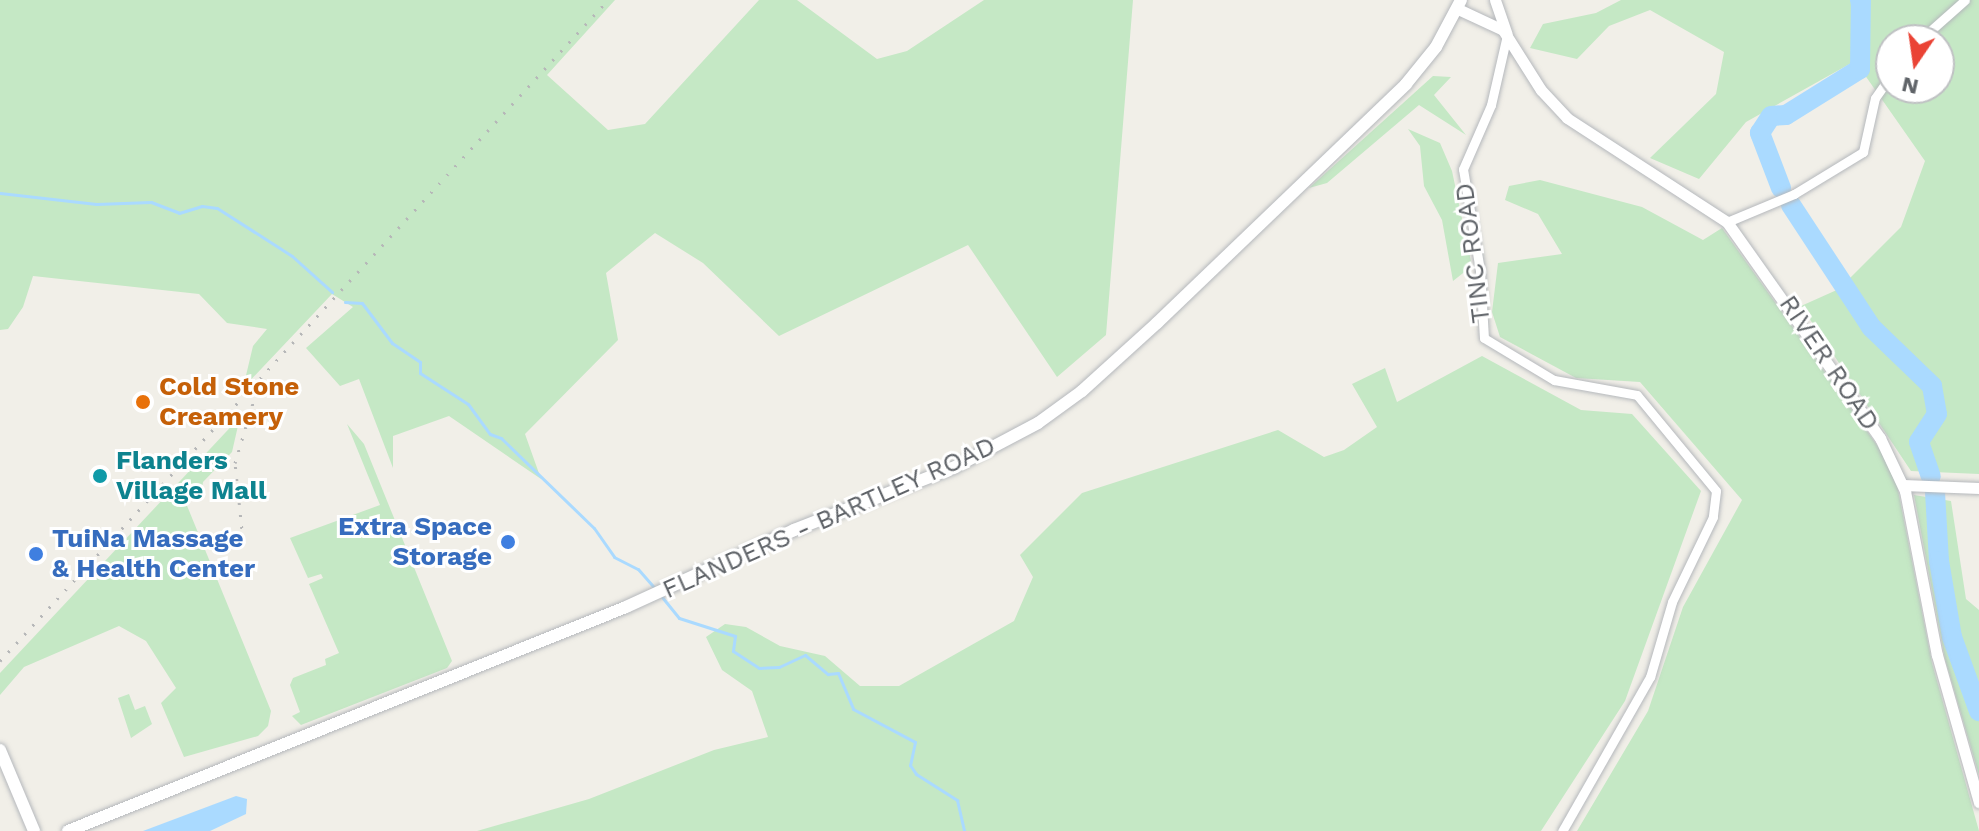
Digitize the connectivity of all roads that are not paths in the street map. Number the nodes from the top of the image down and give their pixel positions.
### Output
1 (1495, 0) edge
2 (1965, 0) edge
3 (1459, 4) edge
4 (1938, 24) edge
5 (1507, 35) junction
6 (1875, 98) edge
7 (1727, 222) junction
8 (1903, 485) junction
9 (1978, 488) edge
10 (0, 750) edge
11 (1979, 802) edge
12 (34, 831) edge
13 (68, 831) edge
14 (1562, 831) edge

1 - 5 street, RIVER ROAD
2 - 4 street
3 - 5 street, RIVER ROAD
3 - 13 main road, FLANDERS - BARTLEY ROAD
5 - 7 street, RIVER ROAD
5 - 14 street, TINC ROAD
6 - 7 street
7 - 8 street, RIVER ROAD
8 - 9 street
8 - 11 street, RIVER ROAD
10 - 12 main road

